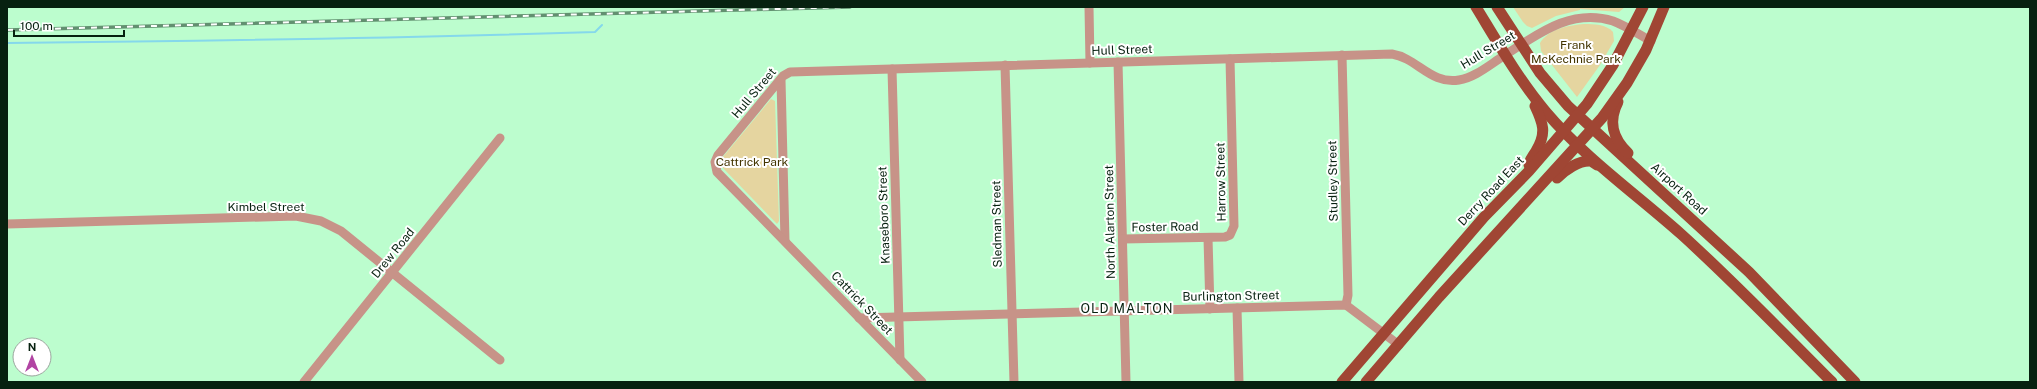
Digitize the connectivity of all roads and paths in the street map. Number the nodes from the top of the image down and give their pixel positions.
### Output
1 (1089, 7) edge
2 (1476, 7) edge
3 (1497, 7) edge
4 (1643, 7) edge
5 (1664, 7) edge
6 (1631, 30) junction
7 (1650, 41) junction
8 (1521, 45) junction
9 (1342, 55) junction
10 (1506, 55) junction
11 (1230, 59) junction
12 (1118, 62) junction
13 (1090, 63) junction
14 (1005, 65) junction
15 (892, 69) junction
16 (781, 80) junction
17 (1627, 83) junction
18 (1532, 94) junction
19 (1577, 115) junction
20 (1593, 129) junction
21 (1564, 130) junction
22 (500, 138) dead end
23 (1579, 145) junction
24 (1529, 171) junction
25 (1651, 181) junction
26 (1533, 194) junction
27 (1638, 197) junction
28 (7, 224) edge
29 (1208, 238) junction
30 (1123, 239) junction
31 (785, 240) junction
32 (393, 273) junction
33 (1346, 305) junction
34 (1237, 308) junction
35 (1210, 309) junction
36 (1124, 311) junction
37 (1012, 314) junction
38 (900, 317) junction
39 (859, 318) junction
40 (1383, 333) junction
41 (1399, 345) junction
42 (500, 360) dead end
43 (900, 360) junction
44 (304, 382) edge
45 (922, 382) edge
46 (1014, 382) edge
47 (1126, 382) edge
48 (1239, 382) edge
49 (1342, 382) edge
50 (1366, 382) edge
51 (1832, 382) edge
52 (1855, 382) edge

1 - 13 street
2 - 10 main road
3 - 8 main road, Airport Road
4 - 6 main road, Derry Road East
5 - 7 main road
6 - 7 street, Hull Street
6 - 8 street, Hull Street
6 - 19 main road, Derry Road East
7 - 17 main road
8 - 10 street, Hull Street
8 - 19 main road, Airport Road
9 - 10 street, Hull Street
9 - 11 street, Hull Street
9 - 33 street, Studley Street
10 - 18 main road
11 - 12 street, Hull Street
11 - 29 street, Harrow Street
12 - 13 street, Hull Street
12 - 30 street, North Alarton Street
13 - 14 street, Hull Street
14 - 15 street, Hull Street
14 - 37 street, Sledman Street
15 - 16 street, Hull Street
15 - 38 street, Knaseboro Street
16 - 31 street
16 - 31 street, Hull Street
17 - 20 main road
17 - 25 main road
18 - 21 main road
18 - 24 main road
19 - 20 main road, Airport Road
19 - 21 main road, Derry Road East
20 - 23 main road
20 - 25 main road, Airport Road
21 - 23 main road
21 - 24 main road, Derry Road East
22 - 32 street, Drew Road
23 - 26 main road
23 - 27 main road
24 - 40 main road, Derry Road East
25 - 52 main road, Airport Road
26 - 27 main road
26 - 41 main road
27 - 51 main road
28 - 32 street, Kimbel Street
29 - 30 street, Foster Road
29 - 35 street, Harrow Street
30 - 36 street, North Alarton Street
31 - 39 street, Cattrick Street
32 - 42 street, Kimbel Street
32 - 44 street, Drew Road
33 - 34 street, Burlington Street
33 - 40 street
34 - 35 street, Burlington Street
34 - 48 street
35 - 36 street, Burlington Street
36 - 37 street, Burlington Street
36 - 47 street, North Alarton Street
37 - 38 street, Burlington Street
37 - 46 street, Sledman Street
38 - 39 street, Burlington Street
38 - 43 street, Knaseboro Street
39 - 43 street, Cattrick Street
40 - 41 street
40 - 49 main road, Derry Road East
41 - 50 main road
43 - 45 street, Cattrick Street

